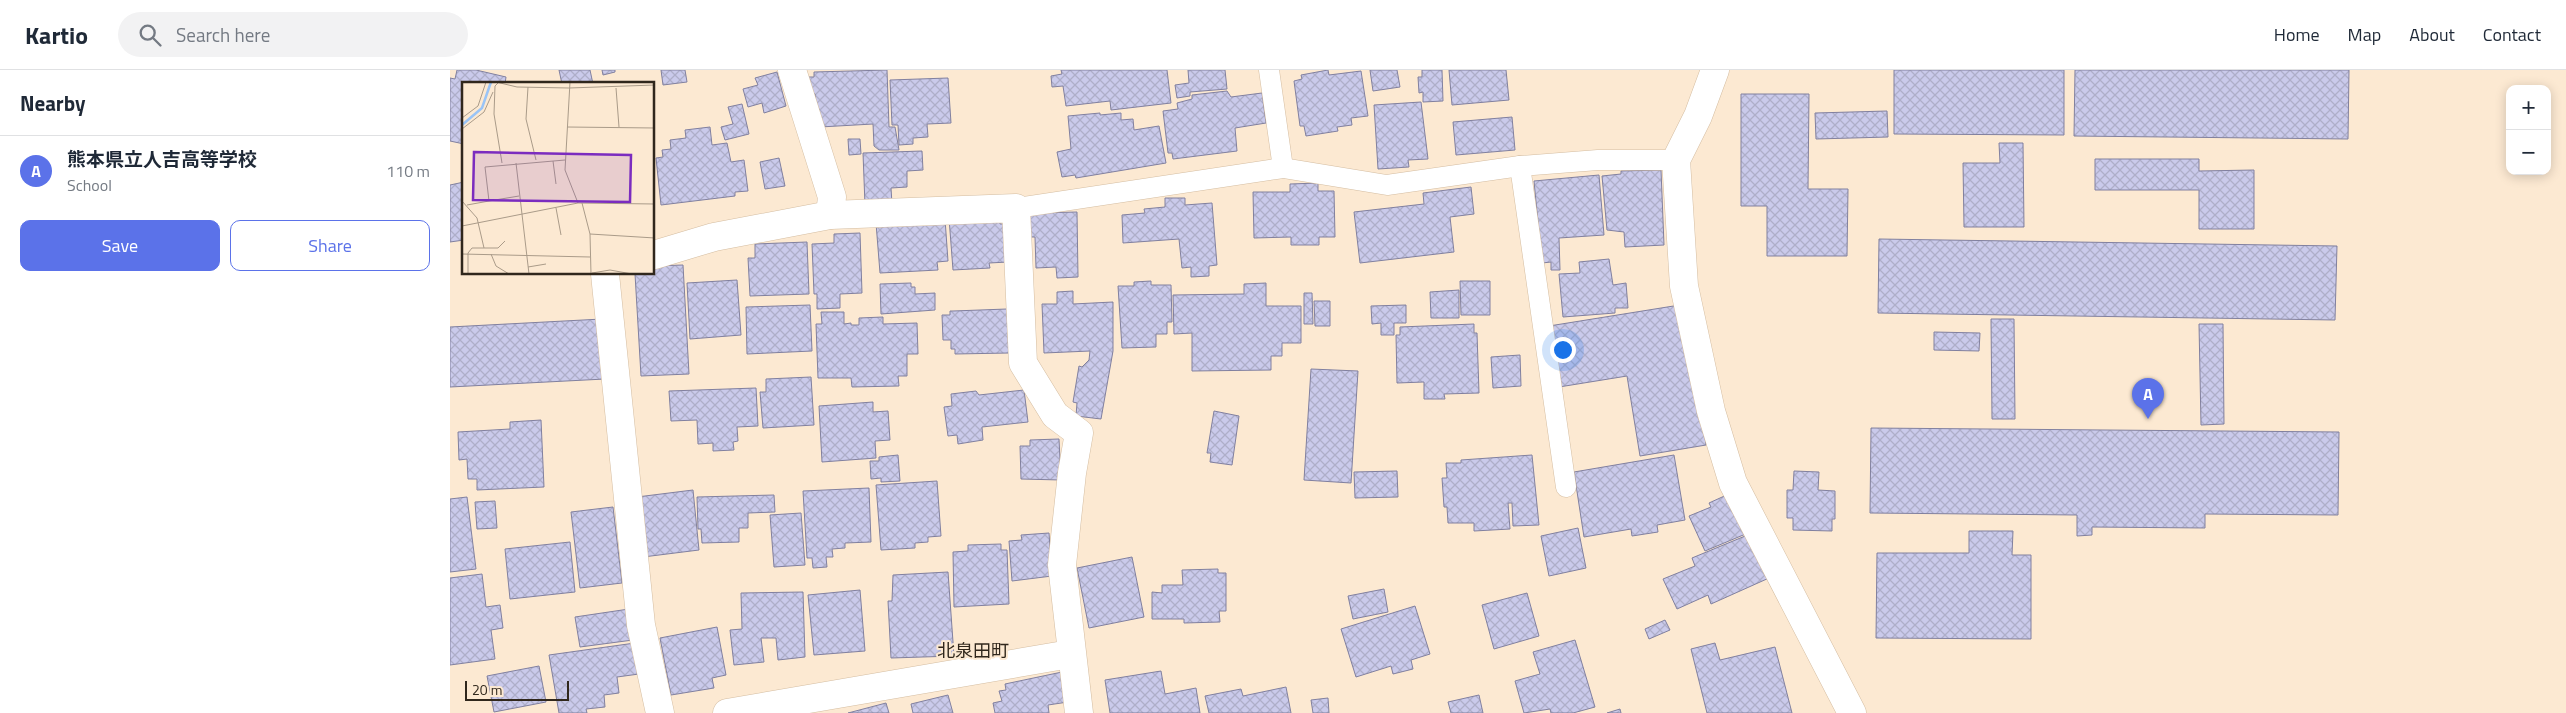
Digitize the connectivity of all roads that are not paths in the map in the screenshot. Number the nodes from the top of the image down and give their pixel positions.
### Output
1 (792, 70) edge
2 (1269, 70) edge
3 (1715, 70) edge
4 (1676, 160) junction
5 (1520, 166) junction
6 (1283, 168) junction
7 (1016, 208) junction
8 (830, 215) junction
9 (655, 254) edge
10 (605, 275) edge
11 (1566, 487) dead end
12 (1070, 654) junction
13 (660, 713) edge
14 (727, 713) edge
15 (1078, 713) edge
16 (1852, 713) edge

1 - 8 street
2 - 6 lane
3 - 4 street
4 - 5 lane
4 - 16 street
5 - 6 lane
5 - 11 lane
6 - 7 lane
7 - 8 street
7 - 12 street
8 - 9 street
10 - 13 street
12 - 14 street
12 - 15 street

